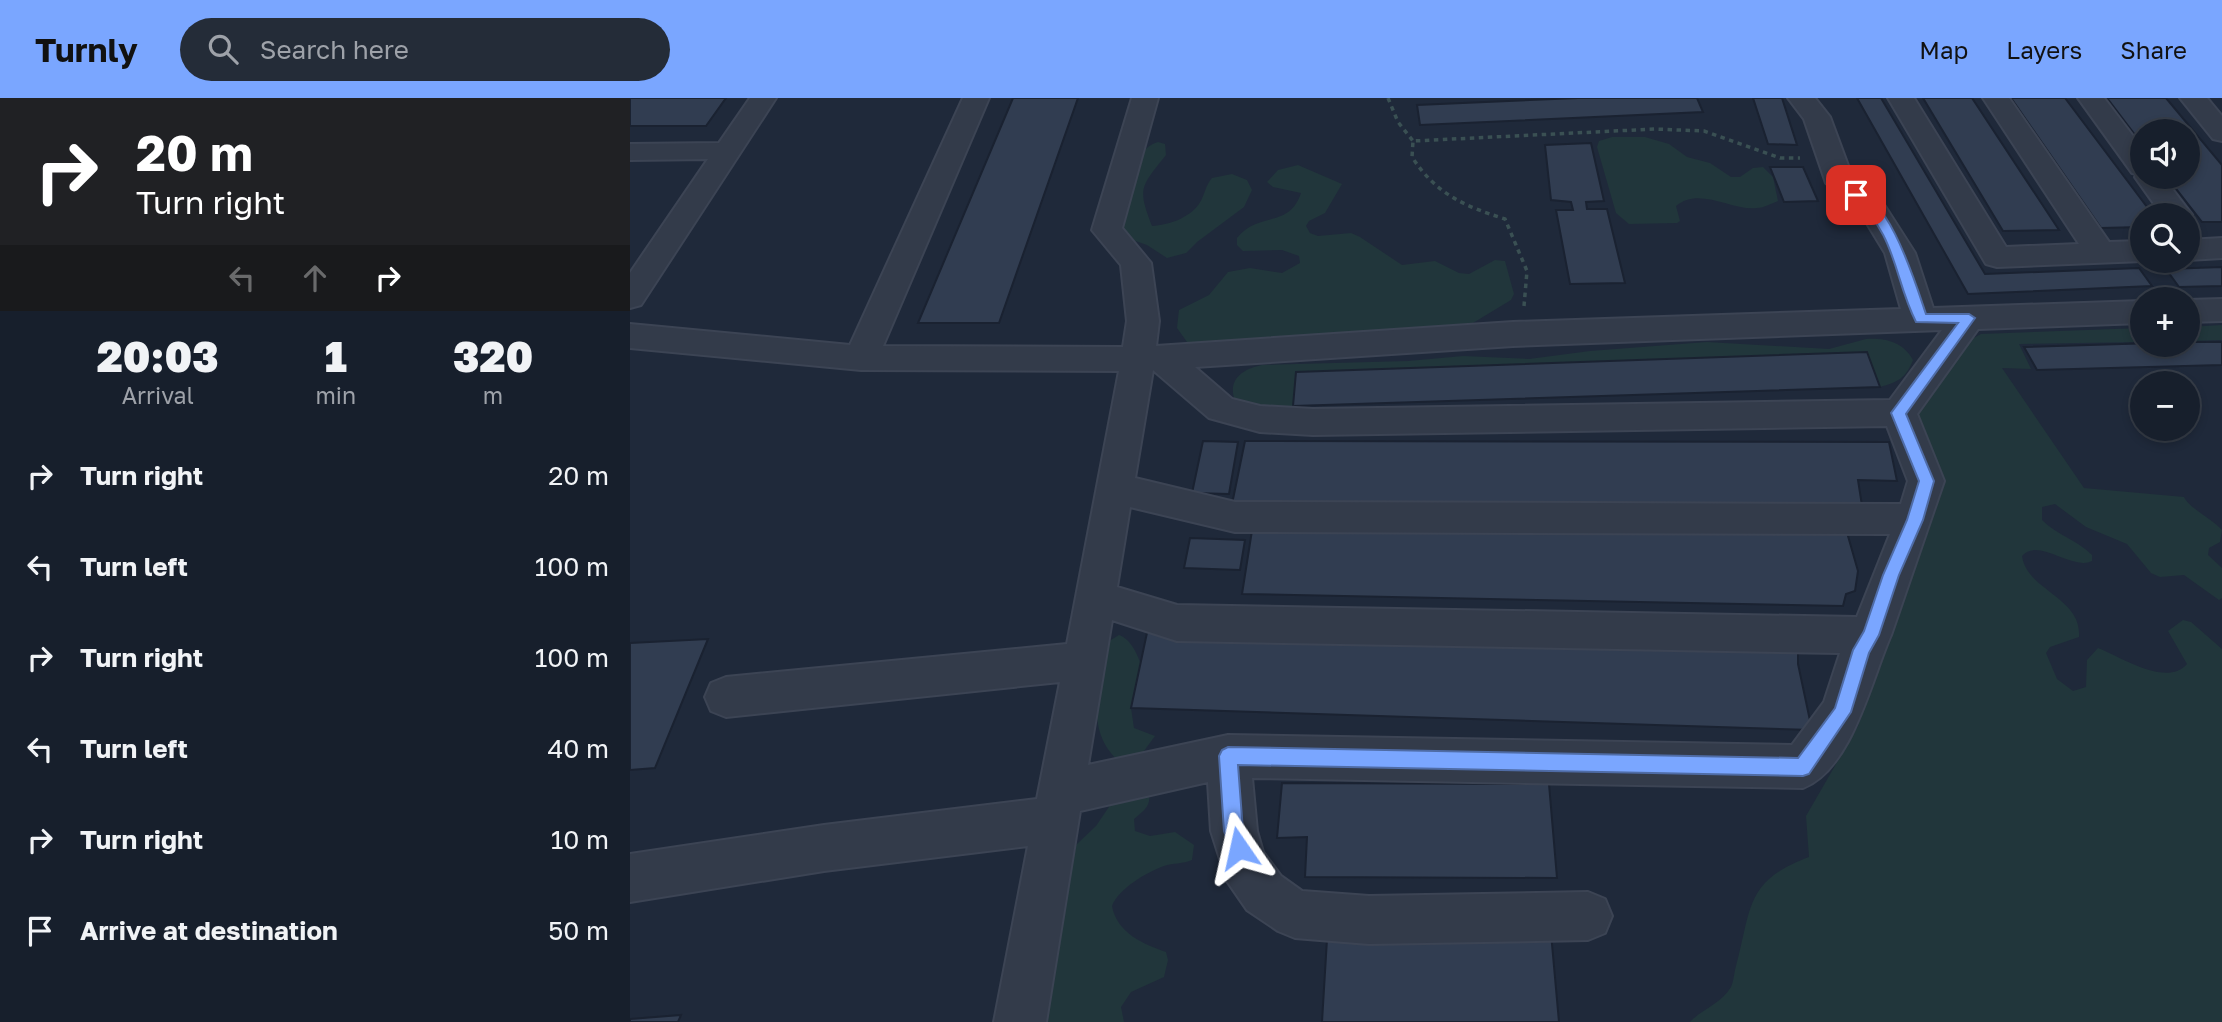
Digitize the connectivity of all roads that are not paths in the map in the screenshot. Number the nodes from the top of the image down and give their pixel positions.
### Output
1 (763, 98) edge
2 (976, 98) edge
3 (1145, 98) edge
4 (1801, 98) edge
5 (1901, 98) edge
6 (1996, 98) edge
7 (2091, 98) edge
8 (2193, 98) edge
9 (2222, 133) edge
10 (727, 151) junction
11 (2130, 151) edge
12 (630, 152) edge
13 (2130, 252) edge
14 (2101, 253) junction
15 (630, 297) edge
16 (2222, 310) edge
17 (2200, 311) edge
18 (2130, 312) edge
19 (1969, 318) junction
20 (1920, 319) junction
21 (630, 336) edge
22 (861, 358) junction
23 (1150, 359) junction
24 (1899, 413) junction
25 (1113, 488) junction
26 (1915, 520) junction
27 (1094, 598) junction
28 (1871, 635) junction
29 (1083, 661) junction
30 (726, 697) dead end
31 (1228, 756) junction
32 (1058, 807) junction
33 (630, 878) edge
34 (1588, 916) dead end
35 (1020, 1022) edge

1 - 10 lane
2 - 22 lane
3 - 23 lane
4 - 20 lane
5 - 14 lane
6 - 14 lane
7 - 11 lane
8 - 9 lane
10 - 12 lane
10 - 15 lane
13 - 14 lane
16 - 17 lane
18 - 19 lane
19 - 20 lane
19 - 24 lane
20 - 23 lane
21 - 22 lane
22 - 23 lane
23 - 24 lane
23 - 25 lane
24 - 26 lane
25 - 26 lane
25 - 27 lane
26 - 28 lane
27 - 28 lane
27 - 29 lane
28 - 31 lane
29 - 30 lane
29 - 32 lane
31 - 32 lane
31 - 34 lane
32 - 33 lane
32 - 35 lane

